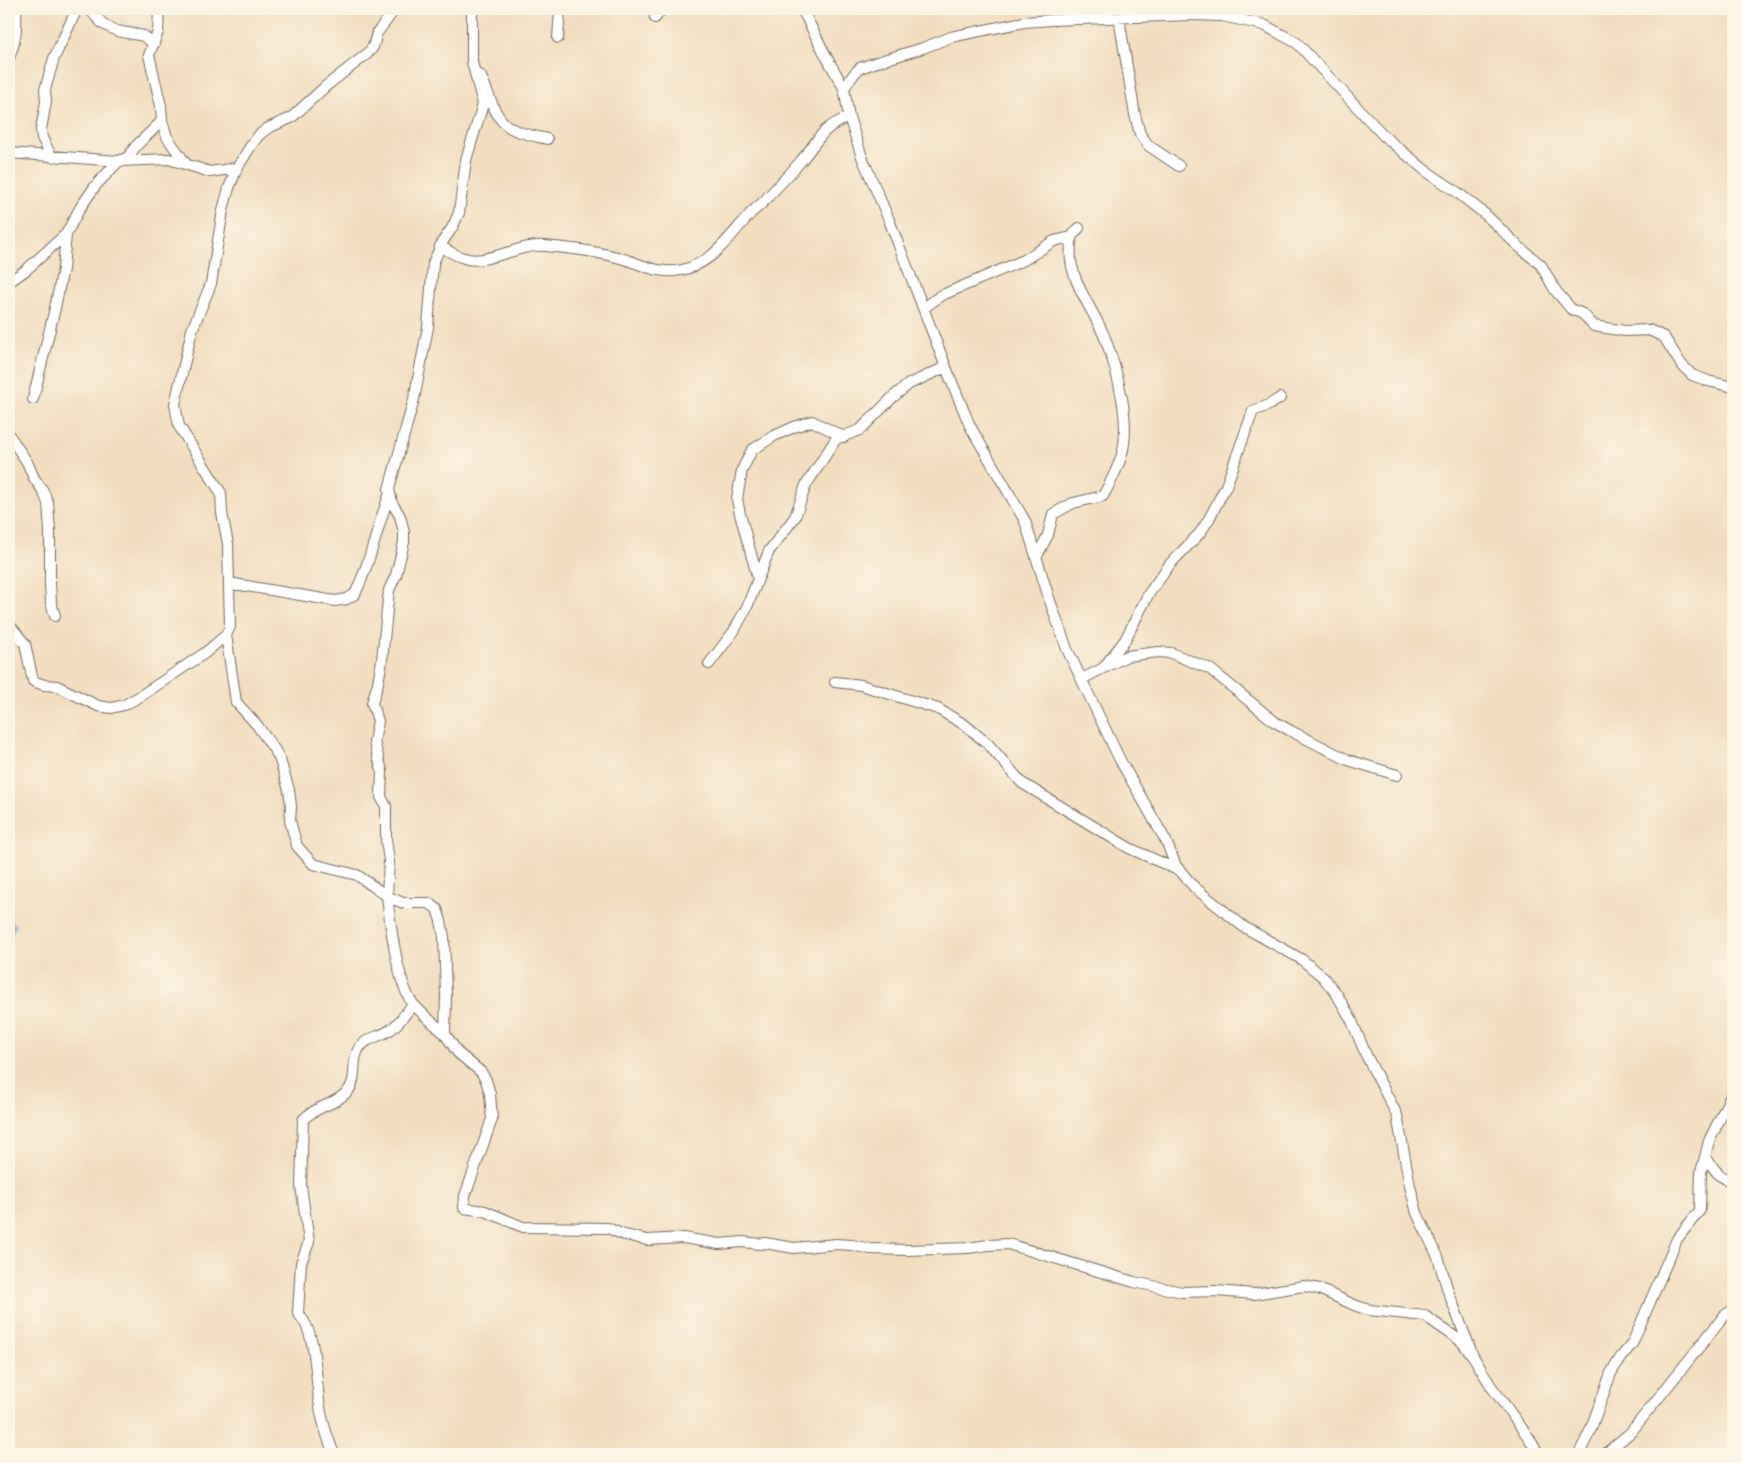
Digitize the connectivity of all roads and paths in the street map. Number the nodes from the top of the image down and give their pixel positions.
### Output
1 (16, 9) edge
2 (77, 9) edge
3 (89, 9) edge
4 (159, 9) edge
5 (395, 9) edge
6 (472, 9) edge
7 (560, 9) edge
8 (662, 9) edge
9 (802, 9) edge
10 (1205, 9) edge
11 (1217, 16) junction
12 (655, 18) dead end
13 (1119, 18) junction
14 (558, 38) dead end
15 (154, 44) junction
16 (9, 58) edge
17 (472, 62) junction
18 (844, 88) junction
19 (850, 117) junction
20 (162, 121) junction
21 (547, 139) dead end
22 (9, 153) edge
23 (52, 157) junction
24 (120, 161) junction
25 (186, 164) junction
26 (1179, 166) dead end
27 (237, 168) junction
28 (1079, 228) dead end
29 (66, 234) junction
30 (1071, 238) junction
31 (440, 246) junction
32 (9, 282) edge
33 (924, 308) junction
34 (946, 367) junction
35 (1733, 387) edge
36 (1280, 398) dead end
37 (33, 399) dead end
38 (9, 435) edge
39 (844, 437) junction
40 (390, 492) junction
41 (1036, 558) junction
42 (758, 579) junction
43 (228, 583) junction
44 (55, 616) dead end
45 (9, 624) edge
46 (226, 635) junction
47 (709, 664) dead end
48 (1104, 668) junction
49 (1082, 679) junction
50 (835, 682) dead end
51 (1397, 775) dead end
52 (1181, 872) junction
53 (387, 896) junction
54 (413, 1004) junction
55 (445, 1034) junction
56 (1733, 1092) edge
57 (1705, 1157) junction
58 (1733, 1183) edge
59 (1733, 1310) edge
60 (1473, 1356) junction
61 (334, 1454) edge
62 (1538, 1454) edge
63 (1579, 1454) edge
64 (1605, 1454) edge

1 - 16 street
2 - 23 street
3 - 15 street
4 - 15 street
5 - 27 street
6 - 17 street
7 - 14 street
8 - 12 street
9 - 18 street
10 - 11 street
11 - 13 street
11 - 35 street
13 - 18 street
13 - 26 street
15 - 20 street
17 - 21 street
17 - 31 street
18 - 19 street
19 - 31 street
19 - 33 street
20 - 24 street
20 - 25 street
22 - 23 street
23 - 24 street
24 - 25 street
24 - 29 street
25 - 27 street
27 - 43 street
28 - 30 street
29 - 32 street
29 - 37 street
30 - 33 street
30 - 41 street
31 - 40 street
33 - 34 street
34 - 39 street
34 - 41 street
36 - 48 street
38 - 44 street
39 - 42 street
39 - 42 street
40 - 43 street
40 - 53 street
41 - 49 street
42 - 47 street
43 - 46 street
45 - 46 street
46 - 53 street
48 - 49 street
48 - 51 street
49 - 52 street
50 - 52 street
52 - 60 street
53 - 54 street
53 - 55 street
54 - 55 street
54 - 61 street
55 - 60 street
56 - 57 street
57 - 58 street
57 - 63 street
59 - 64 street
60 - 62 street

